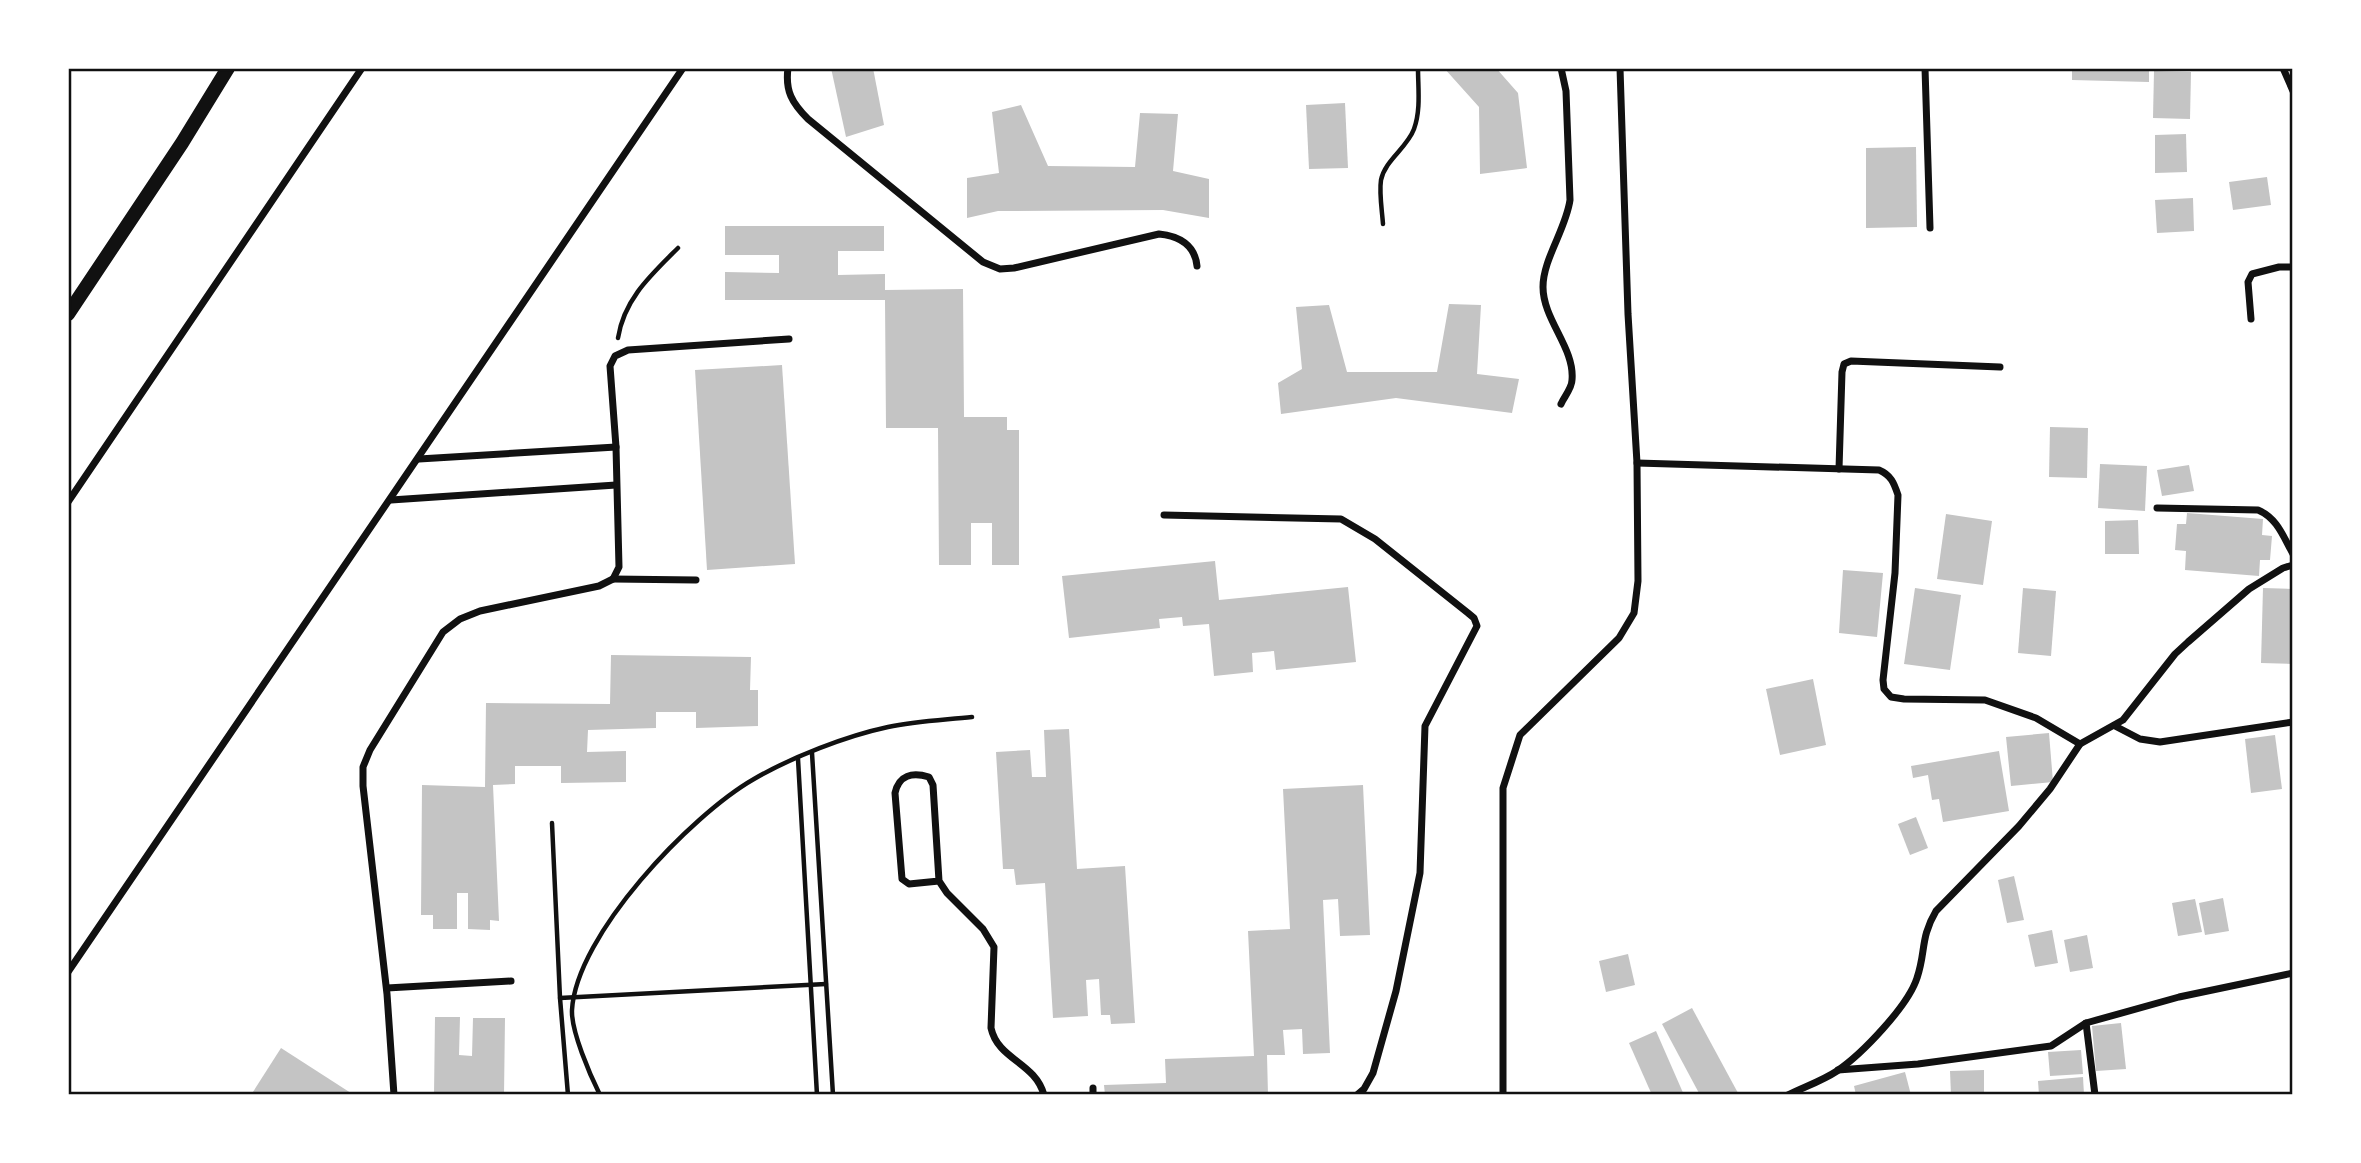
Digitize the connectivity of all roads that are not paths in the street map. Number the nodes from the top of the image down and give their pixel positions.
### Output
1 (228, 68) edge
2 (362, 68) edge
3 (683, 68) edge
4 (788, 68) edge
5 (1561, 68) edge
6 (1620, 68) edge
7 (1926, 68) edge
8 (2283, 68) edge
9 (2293, 91) edge
10 (1930, 228) dead end
11 (1197, 266) dead end
12 (2293, 267) edge
13 (68, 314) edge
14 (2251, 319) dead end
15 (789, 339) dead end
16 (2000, 367) dead end
17 (1561, 404) dead end
18 (616, 447) junction
19 (419, 458) junction
20 (1637, 463) junction
21 (1839, 469) junction
22 (616, 485) junction
23 (391, 500) junction
24 (68, 502) edge
25 (2157, 508) dead end
26 (1164, 516) dead end
27 (2293, 554) edge
28 (2293, 565) edge
29 (613, 579) junction
30 (696, 580) dead end
31 (2293, 722) edge
32 (2115, 726) junction
33 (2080, 744) junction
34 (939, 881) junction
35 (68, 972) edge
36 (2293, 973) edge
37 (511, 981) dead end
38 (387, 988) junction
39 (2086, 1023) junction
40 (1838, 1070) junction
41 (394, 1095) edge
42 (1044, 1095) edge
43 (1357, 1095) edge
44 (1503, 1095) edge
45 (1788, 1095) edge
46 (2095, 1095) edge

1 - 13 main road
2 - 24 street
3 - 19 street
4 - 11 street
5 - 17 street
6 - 20 street
7 - 10 street
8 - 9 street
12 - 14 street
15 - 18 street
16 - 21 street
18 - 19 street
18 - 22 street
19 - 23 street
20 - 21 street
20 - 44 street
21 - 33 street
22 - 23 street
22 - 29 street
23 - 35 street
25 - 27 street
26 - 43 street
28 - 32 street
29 - 30 street
29 - 38 street
31 - 32 street
32 - 33 street
33 - 40 street
34 - 34 street
34 - 42 street
36 - 39 street
37 - 38 street
38 - 41 street
39 - 40 street
39 - 46 street
40 - 45 street

